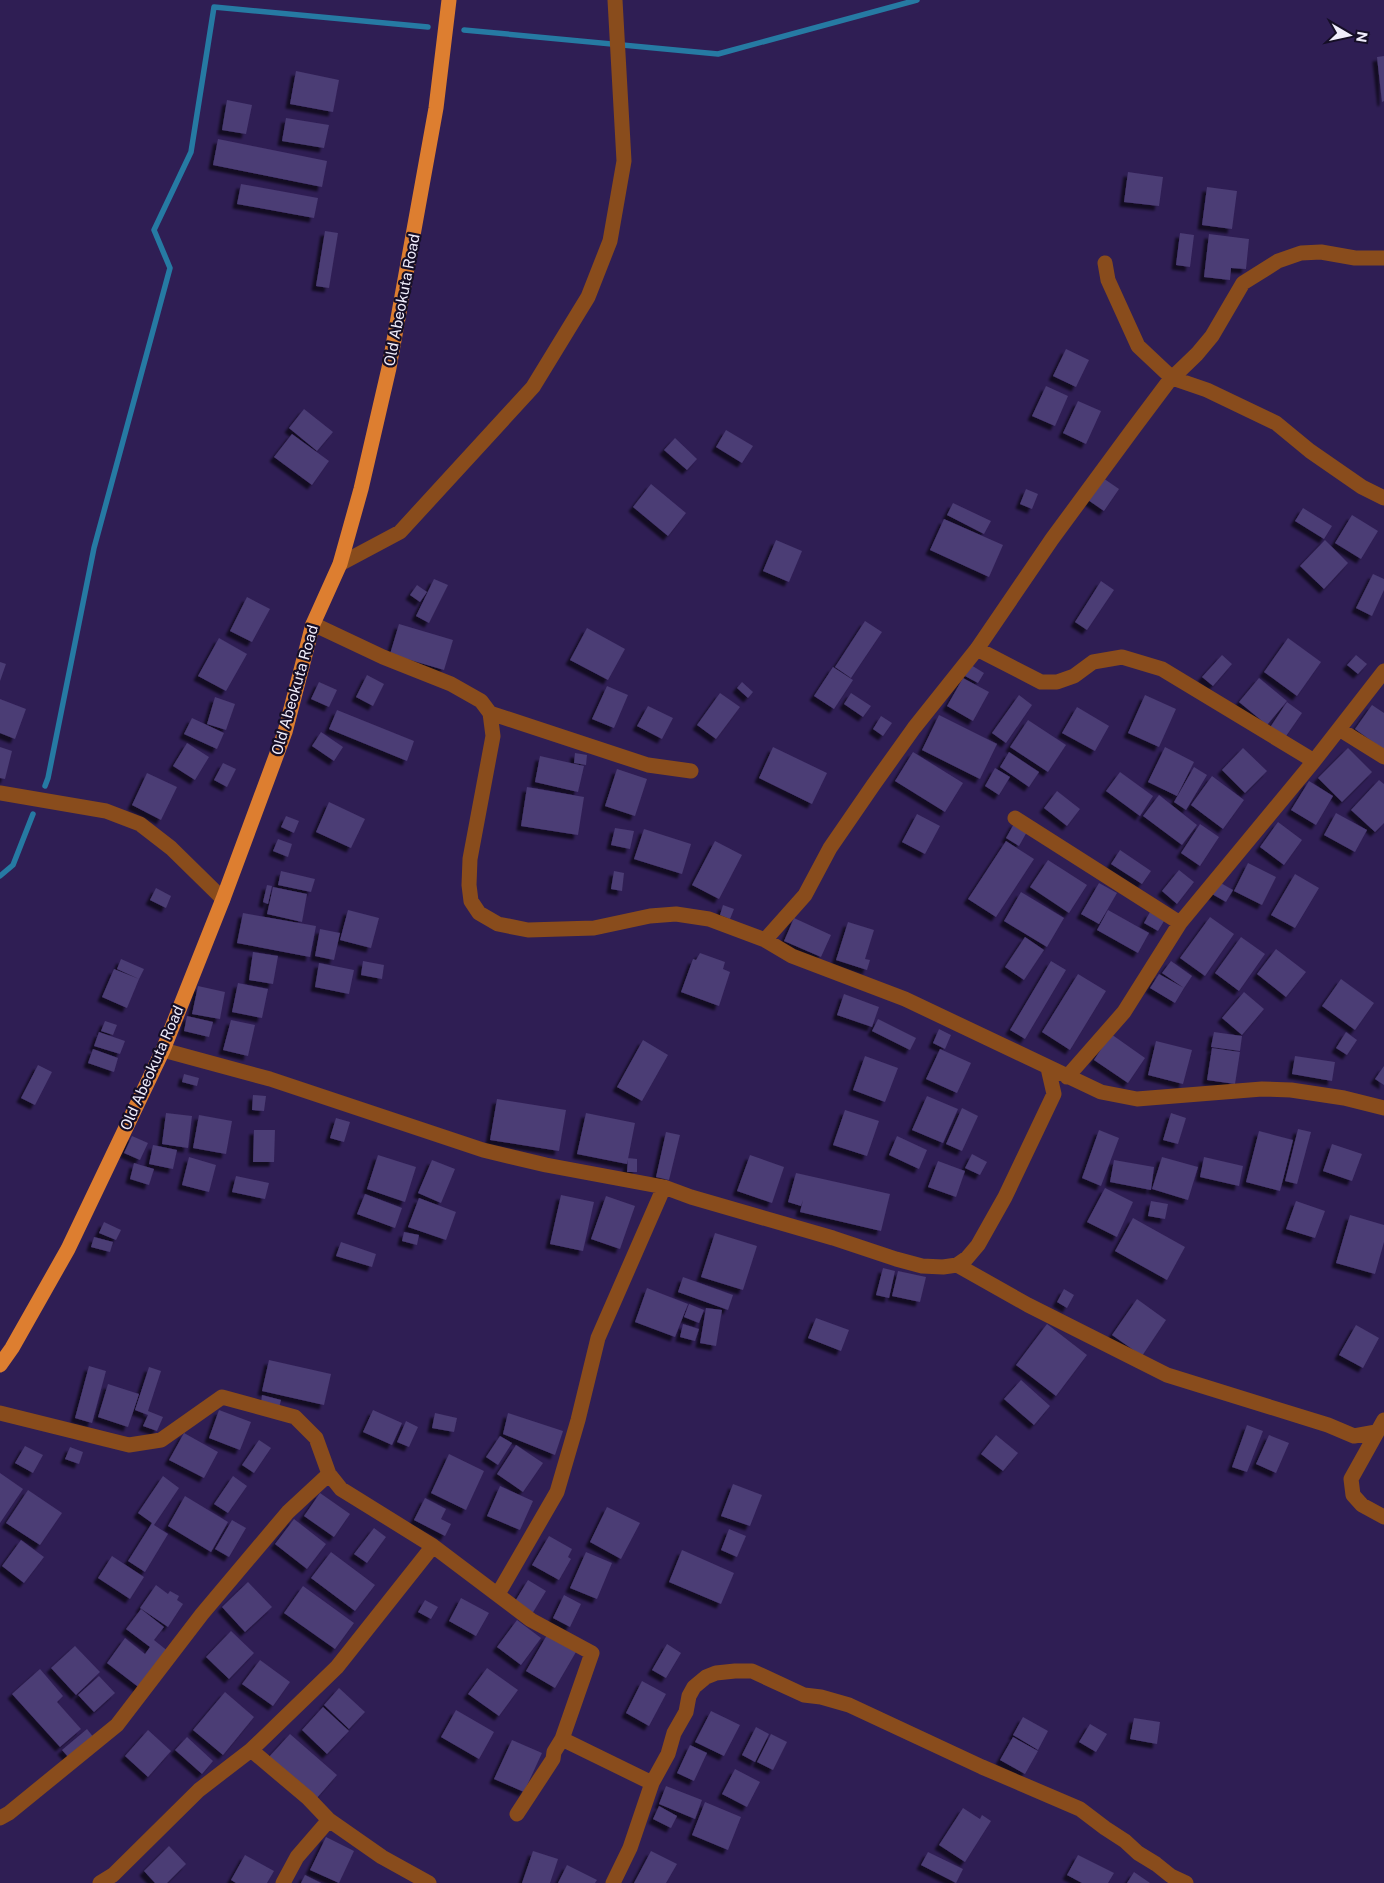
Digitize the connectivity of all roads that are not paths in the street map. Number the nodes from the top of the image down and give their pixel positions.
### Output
1 (449, 0) edge
2 (615, 0) edge
3 (1384, 258) edge
4 (1105, 263) dead end
5 (1172, 378) junction
6 (1384, 498) edge
7 (340, 564) junction
8 (313, 624) junction
9 (977, 649) junction
10 (1384, 671) edge
11 (490, 713) junction
12 (1339, 729) junction
13 (1384, 757) edge
14 (1314, 761) junction
15 (691, 771) dead end
16 (0, 793) edge
17 (1015, 818) dead end
18 (223, 899) junction
19 (1180, 923) junction
20 (765, 940) junction
21 (163, 1050) junction
22 (1048, 1068) junction
23 (1067, 1077) junction
24 (1384, 1108) edge
25 (664, 1187) junction
26 (958, 1265) junction
27 (0, 1365) edge
28 (0, 1413) edge
29 (1380, 1426) edge
30 (1354, 1436) junction
31 (1362, 1458) junction
32 (330, 1474) junction
33 (1384, 1517) edge
34 (433, 1546) junction
35 (498, 1594) junction
36 (562, 1739) junction
37 (251, 1750) junction
38 (652, 1783) junction
39 (517, 1814) dead end
40 (0, 1818) edge
41 (330, 1820) junction
42 (100, 1883) edge
43 (283, 1883) edge
44 (429, 1883) edge
45 (613, 1883) edge
46 (1186, 1883) edge

1 - 7 highway, Old Abeokuta Road
2 - 7 street
3 - 5 street
4 - 5 street
5 - 6 street
5 - 9 street
7 - 8 highway, Old Abeokuta Road
8 - 11 street
8 - 18 highway, Old Abeokuta Road
9 - 14 street
9 - 20 street
10 - 12 street
11 - 15 street
11 - 20 street
12 - 13 street
12 - 14 street
14 - 19 street
16 - 18 street
17 - 19 street
18 - 21 highway, Old Abeokuta Road
19 - 23 street
20 - 22 street
21 - 25 street
21 - 27 highway, Old Abeokuta Road
22 - 23 street
22 - 26 street
23 - 24 street
25 - 26 street
25 - 35 street
26 - 30 street
28 - 32 street
29 - 30 street
29 - 31 street
30 - 31 street
31 - 33 street
32 - 34 street
32 - 40 street
34 - 35 street
34 - 37 street
35 - 36 street
36 - 38 street
36 - 39 street
37 - 41 street
37 - 42 street
38 - 45 street
38 - 46 street
41 - 43 street
41 - 44 street

